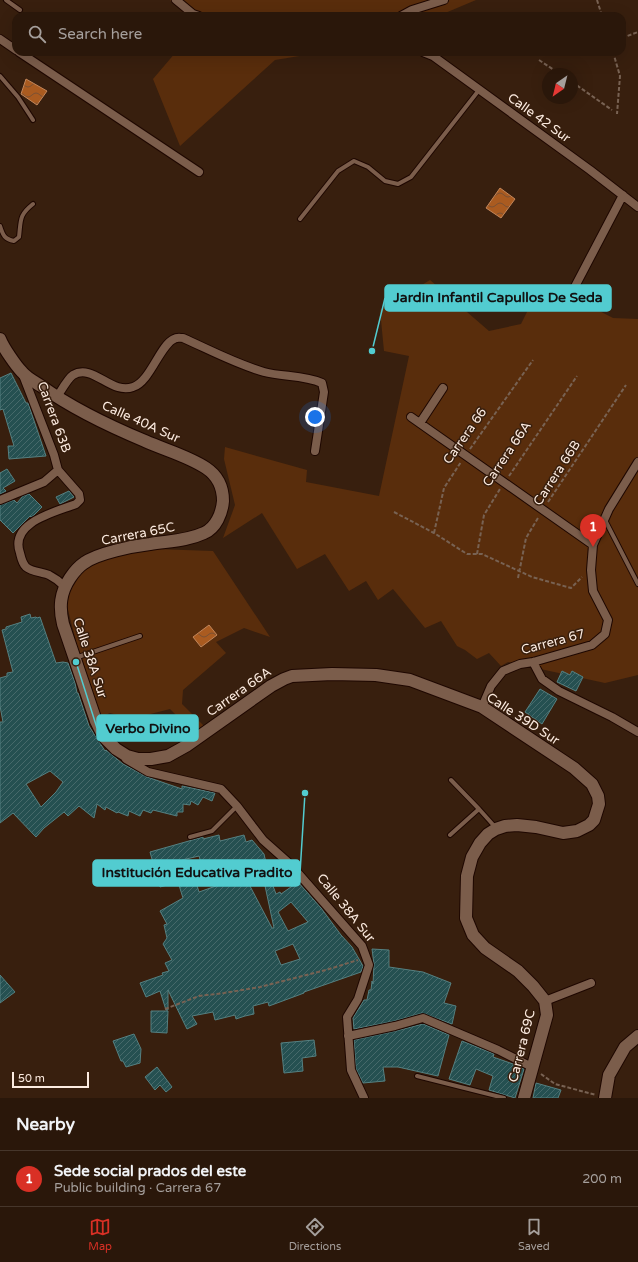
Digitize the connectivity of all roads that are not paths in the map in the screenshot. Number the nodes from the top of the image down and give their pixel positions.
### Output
1 (6, 0) edge
2 (176, 0) edge
3 (444, 0) edge
4 (20, 10) dead end
5 (191, 12) edge
6 (414, 12) edge
7 (0, 40) edge
8 (12, 48) edge
9 (25, 56) edge
10 (433, 56) edge
11 (0, 76) edge
12 (479, 90) junction
13 (33, 120) dead end
14 (199, 172) dead end
15 (623, 195) junction
16 (33, 204) dead end
17 (638, 207) edge
18 (300, 219) dead end
19 (0, 226) edge
20 (570, 296) dead end
21 (0, 339) edge
22 (22, 372) junction
23 (443, 388) dead end
24 (57, 397) junction
25 (411, 417) dead end
26 (420, 423) junction
27 (315, 451) dead end
28 (638, 462) edge
29 (58, 470) junction
30 (0, 500) edge
31 (220, 514) joint
32 (605, 520) junction
33 (594, 545) junction
34 (638, 584) edge
35 (64, 586) junction
36 (140, 636) dead end
37 (75, 658) junction
38 (533, 662) junction
39 (292, 676) joint
40 (482, 707) junction
41 (638, 732) edge
42 (116, 749) junction
43 (451, 780) dead end
44 (237, 806) junction
45 (479, 809) junction
46 (496, 829) junction
47 (450, 835) dead end
48 (190, 837) dead end
49 (591, 983) dead end
50 (545, 1001) junction
51 (348, 1036) junction
52 (638, 1036) edge
53 (532, 1068) junction
54 (416, 1076) dead end
55 (364, 1098) edge
56 (504, 1098) edge
57 (524, 1098) edge
58 (606, 1098) edge

1 - 4 lane
2 - 5 street
3 - 6 street
7 - 8 street
9 - 14 street
10 - 12 street, Calle 42 Sur
11 - 13 lane
12 - 15 street, Calle 42 Sur
12 - 18 lane
15 - 17 street, Calle 42 Sur
15 - 20 street
16 - 19 lane
21 - 22 main road, Carrera 63B
22 - 24 main road, Calle 40A Sur
22 - 29 street, Carrera 63B
23 - 26 street
24 - 27 street
24 - 31 main road, Calle 40A Sur
25 - 26 street
26 - 33 street
28 - 32 street, Carrera 67
29 - 30 street, Carrera 63B
29 - 35 street
31 - 35 main road, Carrera 65C
32 - 33 street, Carrera 67
32 - 34 lane
33 - 38 street, Carrera 67
35 - 37 main road, Calle 38A Sur
36 - 37 lane
37 - 42 main road, Calle 38A Sur
38 - 40 street, Carrera 67
38 - 41 street
39 - 40 main road, Calle 39D Sur
39 - 42 main road, Carrera 66A
40 - 46 main road, Calle 39D Sur
42 - 44 street, Calle 38A Sur
43 - 45 lane
44 - 48 lane
44 - 51 street, Calle 38A Sur
45 - 46 lane
45 - 47 lane
46 - 50 main road
49 - 50 street
50 - 53 main road, Carrera 69C
51 - 53 street
51 - 55 street
52 - 58 main road
53 - 57 main road, Carrera 69C
54 - 56 lane

